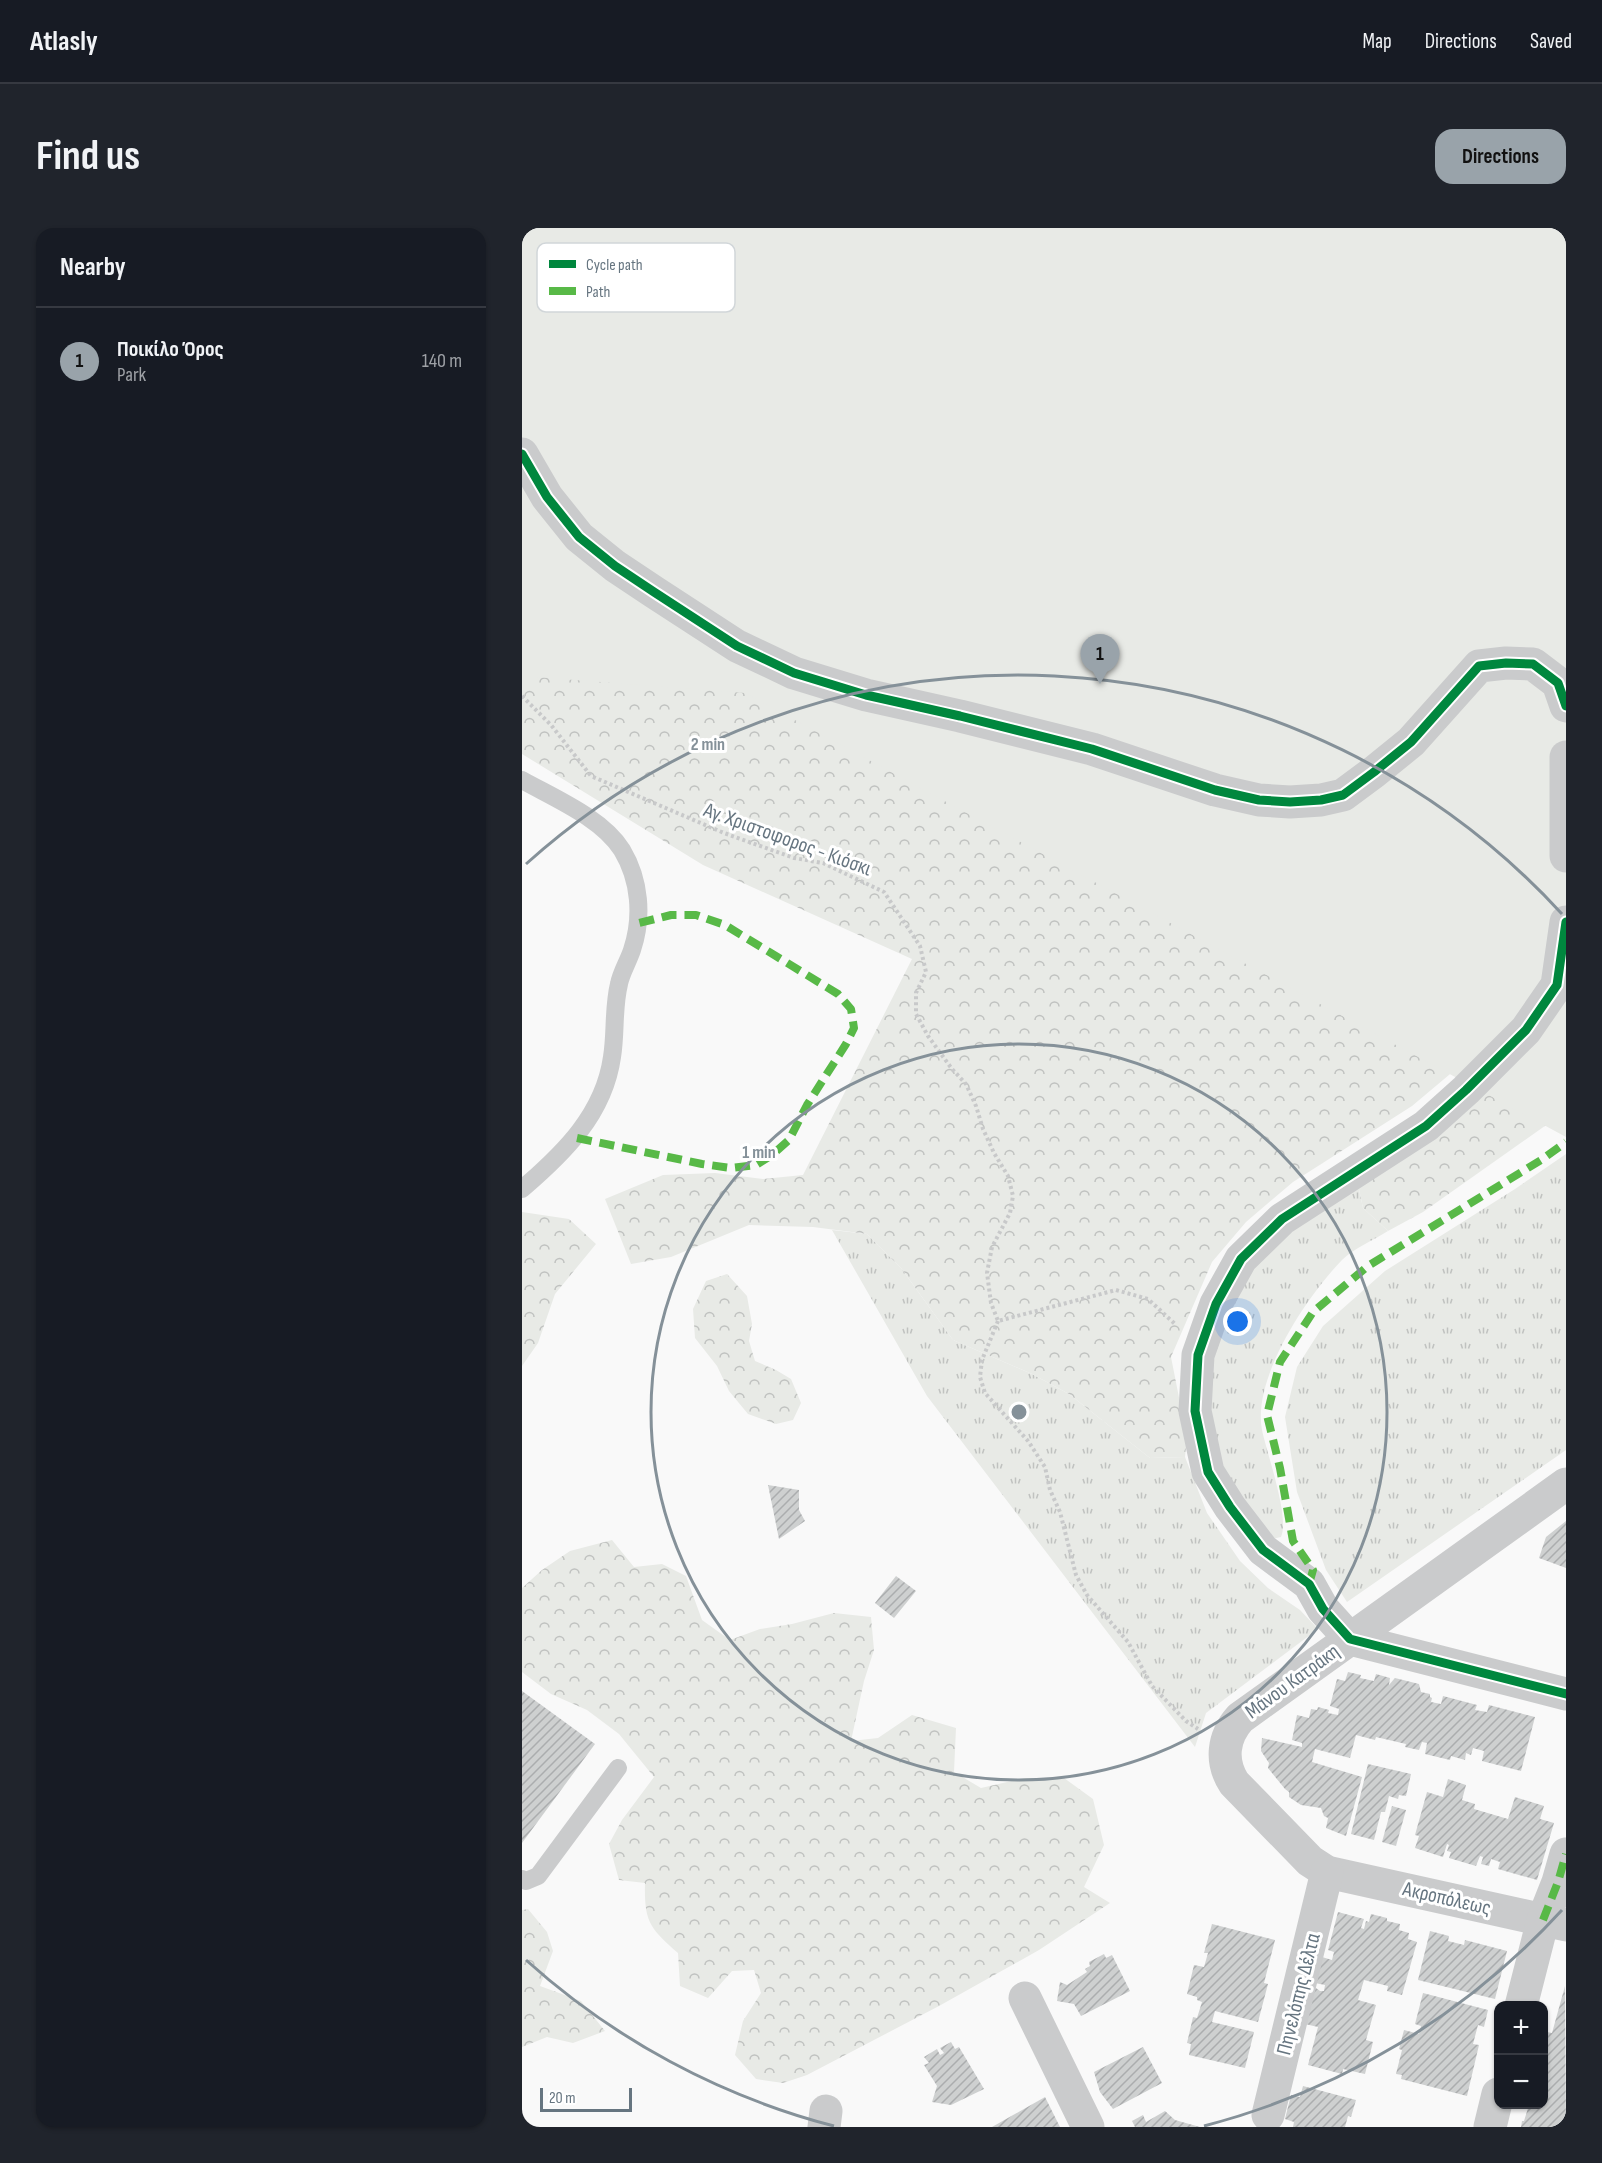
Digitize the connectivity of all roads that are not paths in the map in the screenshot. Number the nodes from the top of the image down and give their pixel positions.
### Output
1 (522, 454) edge
2 (1566, 706) edge
3 (1566, 757) edge
4 (522, 780) edge
5 (1566, 856) edge
6 (1566, 922) edge
7 (522, 1189) edge
8 (1566, 1484) edge
9 (1350, 1639) junction
10 (1566, 1694) edge
11 (618, 1768) dead end
12 (1566, 1854) edge
13 (1327, 1872) junction
14 (522, 1879) edge
15 (1554, 1923) edge
16 (1025, 1998) dead end
17 (1523, 2001) edge
18 (1494, 2109) edge
19 (1268, 2115) dead end
20 (1088, 2127) edge
21 (1490, 2127) edge

1 - 2 street
3 - 5 street
4 - 7 lane
6 - 9 street
8 - 9 street, Μάνου Κατράκη
9 - 10 street
9 - 13 street, Μάνου Κατράκη
11 - 14 lane
12 - 15 street
13 - 15 street, Ακροπόλεως
13 - 19 street, Πηνελόπης Δέλτα
15 - 17 street
16 - 20 street
18 - 21 street

